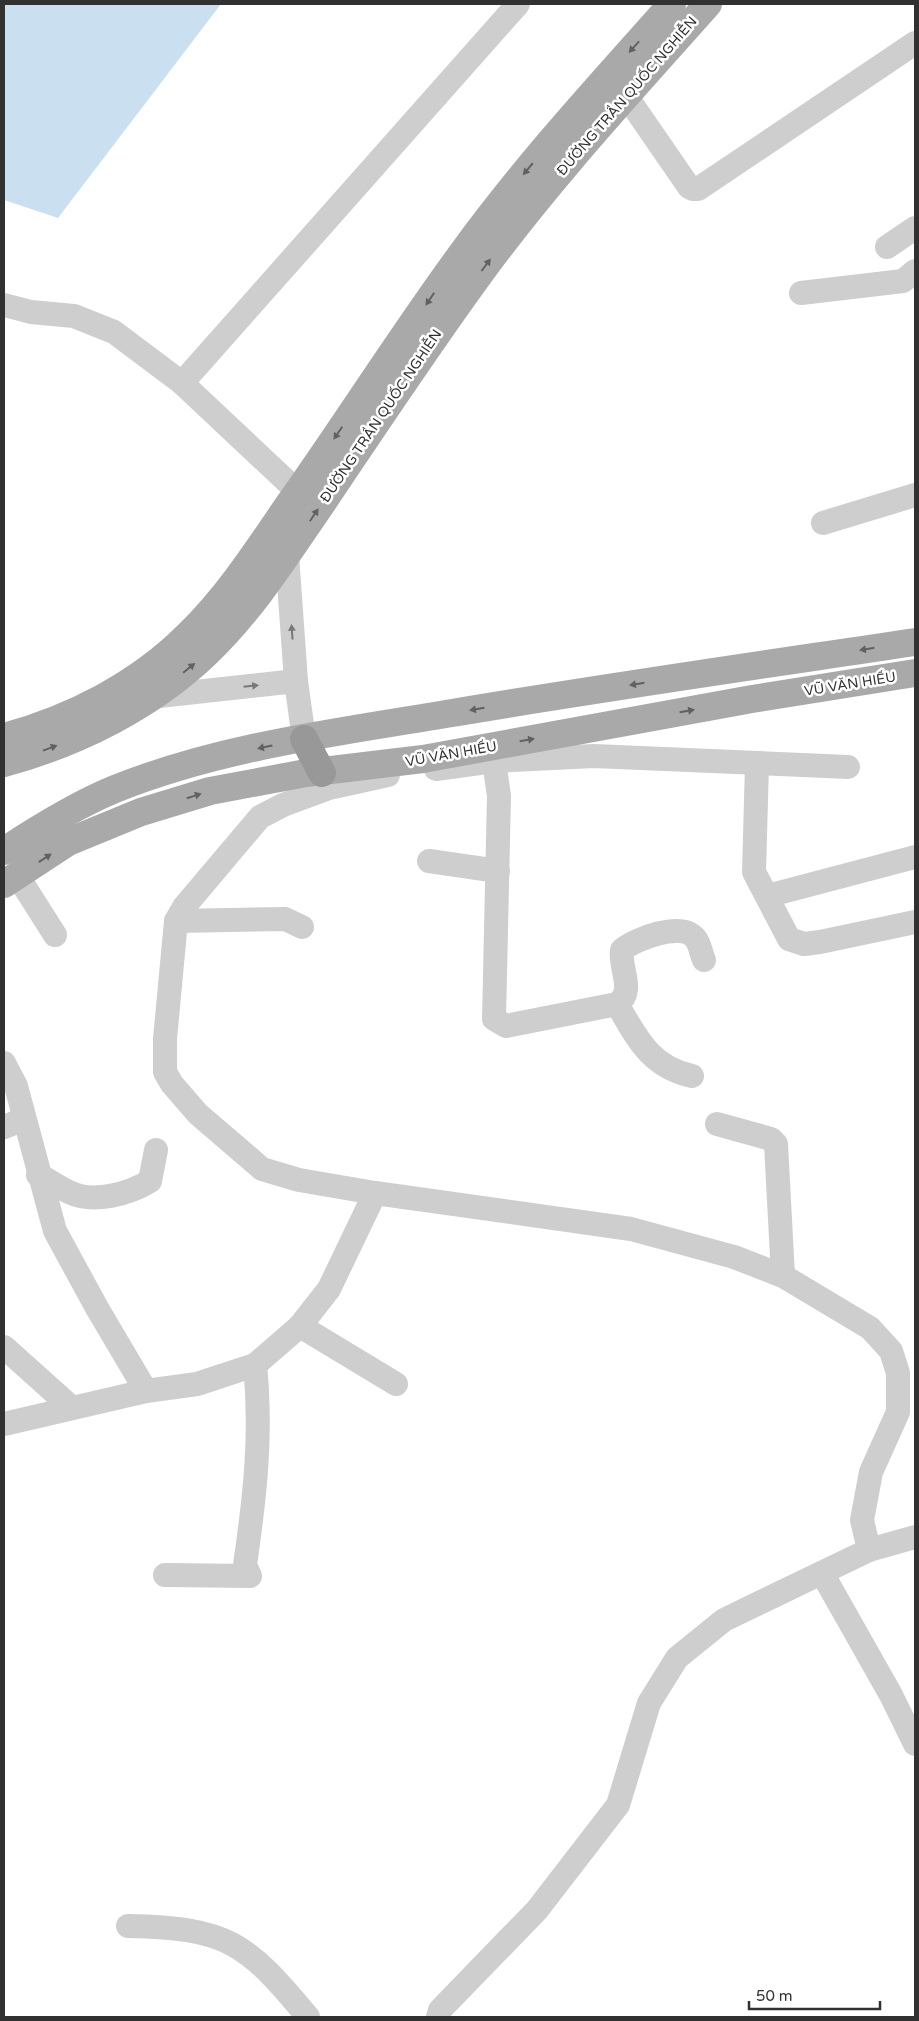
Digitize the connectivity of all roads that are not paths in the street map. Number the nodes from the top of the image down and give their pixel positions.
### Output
1 (518, 4) edge
2 (708, 4) edge
3 (662, 9) edge
4 (915, 44) edge
5 (605, 79) junction
6 (627, 97) junction
7 (915, 228) edge
8 (887, 248) dead end
9 (915, 271) edge
10 (801, 293) dead end
11 (4, 305) edge
12 (182, 383) junction
13 (298, 492) junction
14 (915, 495) edge
15 (824, 523) dead end
16 (287, 555) junction
17 (915, 642) edge
18 (915, 673) edge
19 (296, 681) junction
20 (150, 697) junction
21 (4, 737) edge
22 (304, 739) junction
23 (494, 761) junction
24 (4, 763) edge
25 (757, 764) junction
26 (424, 765) junction
27 (848, 767) dead end
28 (322, 773) junction
29 (4, 851) edge
30 (915, 857) edge
31 (429, 861) dead end
32 (498, 871) junction
33 (10, 880) edge
34 (767, 896) junction
35 (176, 921) junction
36 (915, 922) edge
37 (302, 927) dead end
38 (55, 935) dead end
39 (704, 960) dead end
40 (617, 1004) junction
41 (4, 1063) edge
42 (692, 1076) dead end
43 (14, 1123) edge
44 (717, 1124) dead end
45 (156, 1150) dead end
46 (38, 1175) junction
47 (375, 1193) junction
48 (783, 1276) junction
49 (300, 1326) junction
50 (4, 1347) edge
51 (255, 1364) junction
52 (396, 1384) dead end
53 (146, 1391) junction
54 (72, 1408) junction
55 (6, 1427) edge
56 (915, 1537) edge
57 (869, 1550) junction
58 (822, 1574) junction
59 (164, 1575) dead end
60 (913, 1733) edge
61 (128, 1926) dead end
62 (433, 2015) edge
63 (308, 2017) edge

1 - 12 street
2 - 6 main road, ĐƯỜNG TRẦN QUỐC NGHIỄN
3 -> 5 main road, ĐƯỜNG TRẦN QUỐC NGHIỄN
4 - 6 street
5 - 6 street
5 -> 13 main road, ĐƯỜNG TRẦN QUỐC NGHIỄN
16 -> 6 main road, ĐƯỜNG TRẦN QUỐC NGHIỄN
7 - 8 street
9 - 10 street
11 - 12 street
12 - 13 street
13 - 21 main road, ĐƯỜNG TRẦN QUỐC NGHIỄN
14 - 15 street
19 -> 16 street
20 -> 16 main road, ĐƯỜNG TRẦN QUỐC NGHIỄN
17 -> 22 main road
26 -> 18 main road, VŨ VĂN HIẾU
20 -> 19 street
19 - 22 street
24 -> 20 main road, ĐƯỜNG TRẦN QUỐC NGHIỄN
22 - 28 highway
22 -> 29 main road
23 - 25 street
23 - 26 street
23 - 32 street
25 - 27 street
25 - 34 street
26 - 28 main road, VŨ VĂN HIẾU
26 - 35 street
33 -> 28 main road, VŨ VĂN HIẾU
30 - 34 street
31 - 32 street
32 - 40 street
33 - 38 street
34 - 36 street
35 - 37 street
35 - 47 street
39 - 40 street
40 - 42 street
41 - 43 street
43 - 46 street
44 - 48 street
45 - 46 street
46 - 53 street
47 - 48 street
47 - 49 street
48 - 57 street
49 - 51 street
49 - 52 street
50 - 54 street
51 - 53 street
51 - 59 street
53 - 54 street
54 - 55 street
56 - 57 street
57 - 58 street
58 - 60 street
58 - 62 street
61 - 63 street

